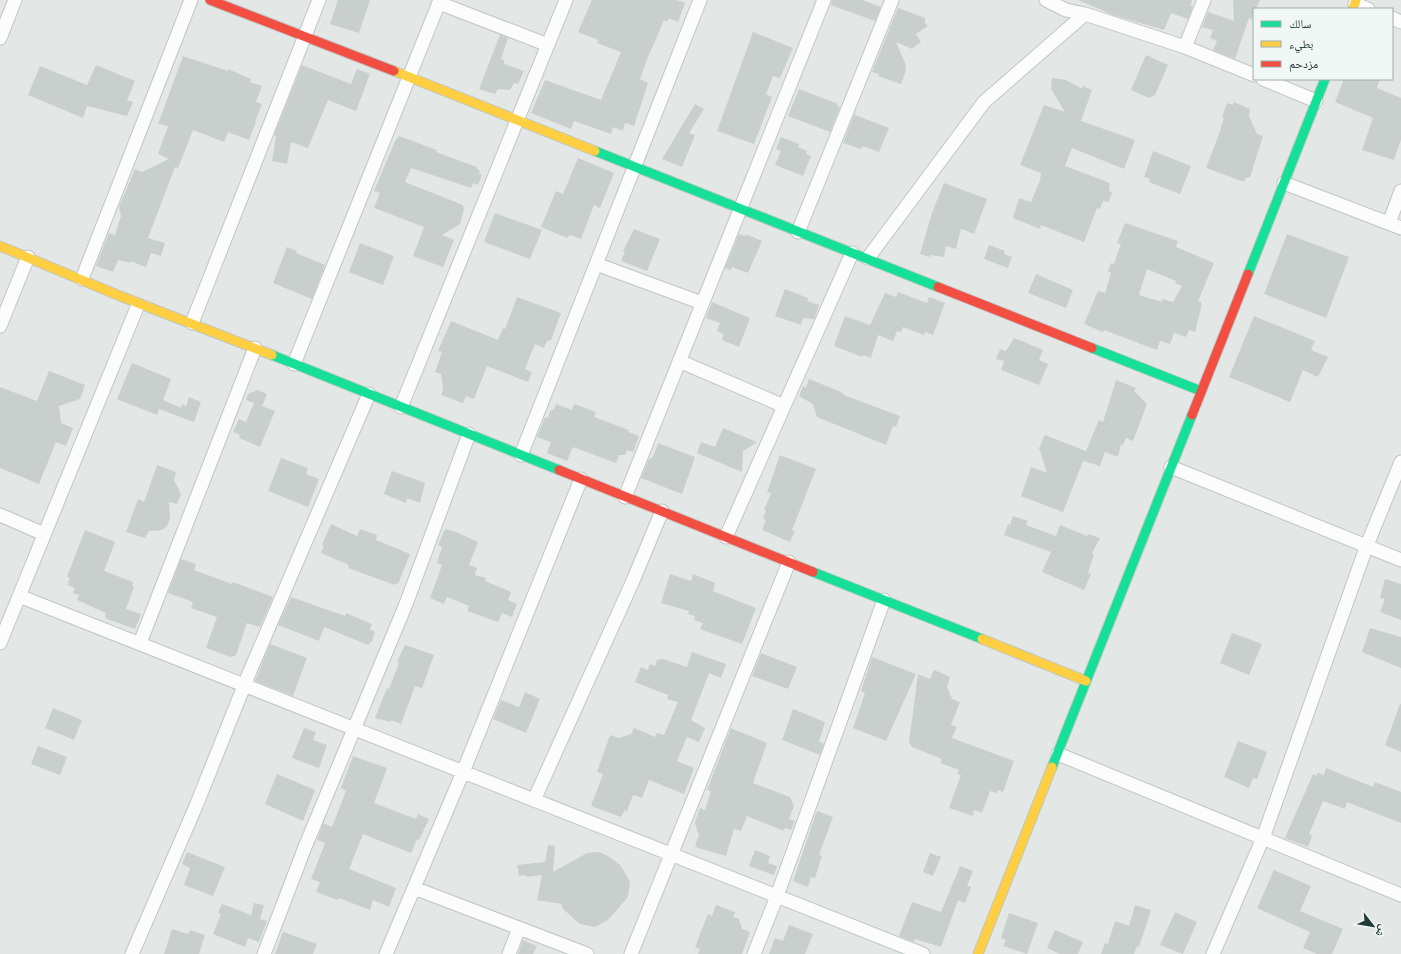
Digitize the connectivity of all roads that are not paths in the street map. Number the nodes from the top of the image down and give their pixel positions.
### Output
1 (15, 0) edge
2 (191, 0) edge
3 (210, 0) edge
4 (319, 0) edge
5 (566, 0) edge
6 (700, 0) edge
7 (824, 0) edge
8 (892, 0) edge
9 (1046, 0) edge
10 (1204, 0) edge
11 (439, 2) edge
12 (1354, 4) edge
13 (1068, 5) edge
14 (1365, 8) edge
15 (1085, 14) junction
16 (305, 36) junction
17 (0, 38) edge
18 (548, 45) junction
19 (1185, 47) junction
20 (1253, 76) edge
21 (409, 78) junction
22 (1265, 80) edge
23 (1325, 80) edge
24 (1316, 101) junction
25 (517, 121) junction
26 (634, 168) junction
27 (1284, 183) junction
28 (1401, 191) edge
29 (741, 210) junction
30 (1389, 223) junction
31 (1401, 228) edge
32 (798, 232) junction
33 (0, 246) edge
34 (852, 253) junction
35 (28, 257) junction
36 (868, 258) junction
37 (596, 264) junction
38 (82, 279) junction
39 (702, 303) junction
40 (138, 304) junction
41 (192, 323) junction
42 (0, 326) edge
43 (255, 348) junction
44 (679, 361) junction
45 (294, 364) junction
46 (1201, 391) junction
47 (369, 394) junction
48 (401, 406) junction
49 (784, 406) junction
50 (469, 434) junction
51 (521, 455) junction
52 (1401, 462) edge
53 (1171, 467) junction
54 (581, 479) junction
55 (625, 496) junction
56 (662, 511) junction
57 (0, 515) edge
58 (44, 534) junction
59 (726, 537) junction
60 (1367, 545) junction
61 (1401, 560) edge
62 (789, 562) junction
63 (19, 596) junction
64 (884, 600) junction
65 (0, 642) edge
66 (140, 643) junction
67 (1086, 681) junction
68 (244, 686) junction
69 (354, 729) junction
70 (1058, 754) junction
71 (463, 772) junction
72 (534, 800) junction
73 (1263, 838) junction
74 (671, 854) junction
75 (414, 888) junction
76 (1401, 895) edge
77 (777, 896) junction
78 (519, 928) junction
79 (132, 954) edge
80 (264, 954) edge
81 (386, 954) edge
82 (509, 954) edge
83 (587, 954) edge
84 (631, 954) edge
85 (754, 954) edge
86 (923, 954) edge
87 (978, 954) edge
88 (1213, 954) edge

1 - 17 street
2 - 38 street
3 - 16 street
4 - 16 street
5 - 18 street
6 - 26 street
7 - 29 street
8 - 32 street
9 - 13 street
10 - 19 street
11 - 18 street
11 - 21 street
12 - 14 street
13 - 15 street
15 - 19 street
15 - 36 street
16 - 21 street
16 - 41 street
18 - 25 street
19 - 20 street
21 - 25 street
21 - 45 street
22 - 24 street
23 - 24 street
24 - 27 street
25 - 26 street
25 - 48 street
26 - 29 street
26 - 37 street
27 - 30 street
27 - 46 street
28 - 30 street
29 - 32 street
29 - 39 street
30 - 31 street
32 - 34 street
33 - 35 street
34 - 36 street
34 - 49 street
35 - 38 street
35 - 42 street
36 - 46 street
37 - 39 street
37 - 51 street
38 - 40 street
39 - 44 street
40 - 41 street
40 - 58 street
41 - 43 street
43 - 45 street
43 - 66 street
44 - 49 street
44 - 55 street
45 - 47 street
46 - 53 street
47 - 48 street
47 - 68 street
48 - 50 street
49 - 59 street
50 - 51 street
50 - 69 street
51 - 54 street
52 - 60 street
53 - 60 street
53 - 67 street
54 - 55 street
54 - 71 street
55 - 56 street
56 - 59 street
56 - 72 street
57 - 58 street
58 - 63 street
59 - 62 street
60 - 61 street
60 - 73 street
62 - 64 street
62 - 74 street
63 - 65 street
63 - 66 street
64 - 67 street
64 - 77 street
66 - 68 street
67 - 70 street
68 - 69 street
68 - 79 street
69 - 71 street
69 - 80 street
70 - 73 street
70 - 87 street
71 - 72 street
71 - 75 street
72 - 74 street
73 - 76 street
73 - 88 street
74 - 77 street
74 - 84 street
75 - 78 street
75 - 81 street
77 - 85 street
77 - 86 street
78 - 82 street
78 - 83 street

